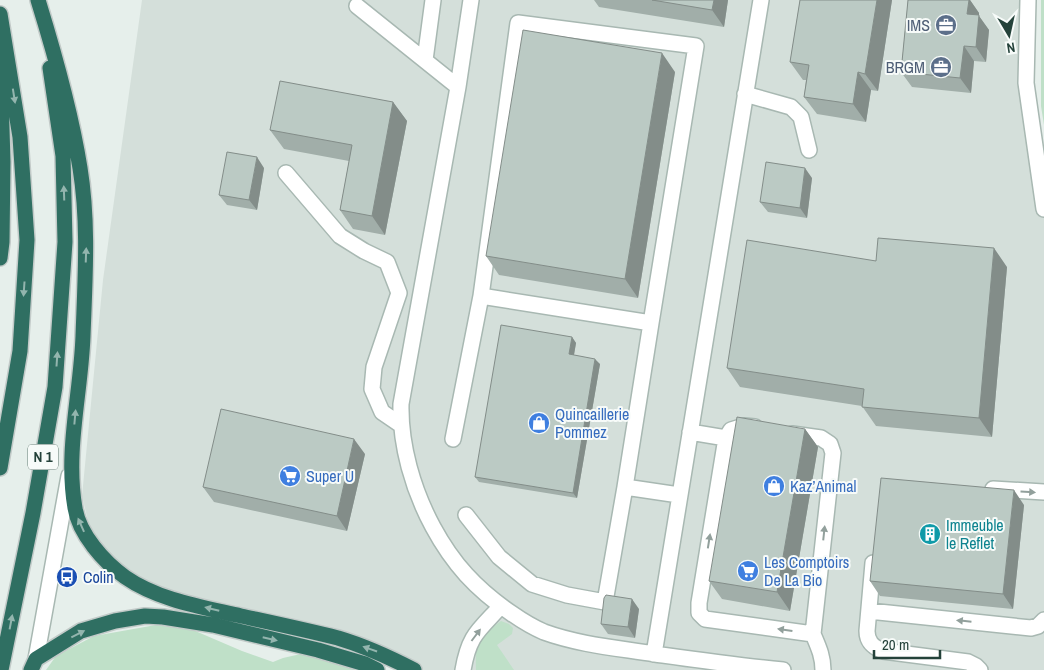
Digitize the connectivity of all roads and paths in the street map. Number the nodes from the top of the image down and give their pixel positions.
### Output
1 (433, 0) edge
2 (471, 0) edge
3 (761, 0) edge
4 (1028, 0) edge
5 (39, 4) edge
6 (357, 6) dead end
7 (0, 14) edge
8 (0, 56) edge
9 (425, 60) junction
10 (458, 87) junction
11 (745, 94) junction
12 (809, 150) dead end
13 (286, 172) dead end
14 (1044, 209) edge
15 (0, 258) edge
16 (481, 296) junction
17 (651, 323) junction
18 (401, 425) junction
19 (690, 432) junction
20 (726, 438) junction
21 (453, 439) dead end
22 (71, 466) junction
23 (0, 468) edge
24 (625, 487) junction
25 (979, 487) edge
26 (1044, 492) edge
27 (679, 495) junction
28 (466, 515) dead end
29 (875, 546) edge
30 (501, 606) junction
31 (869, 611) junction
32 (1044, 620) edge
33 (812, 634) junction
34 (654, 654) junction
35 (33, 664) edge
36 (2, 670) edge
37 (377, 670) edge
38 (414, 670) edge
39 (463, 670) edge
40 (783, 670) edge
41 (823, 670) edge
42 (980, 670) edge

1 - 9 street
2 - 10 street
3 - 11 street
4 - 14 street
22 -> 5 highway
36 -> 5 highway, N 1
6 - 9 street
7 -> 23 highway, N 1
8 - 15 highway
9 - 10 street
10 - 18 street
11 - 12 street
11 - 19 street
13 - 18 street
16 - 17 street
16 - 17 street
16 - 21 street
17 - 24 street
18 - 30 street
19 - 20 street
19 - 27 street
33 -> 20 street
33 -> 20 street
22 - 35 street
38 -> 22 highway
24 - 27 street
24 - 28 street
25 -> 26 street
27 - 34 street
29 - 31 street
30 - 34 street
39 -> 30 street
32 -> 31 street
31 - 42 street
33 - 41 street
34 - 40 street
35 -> 37 highway

